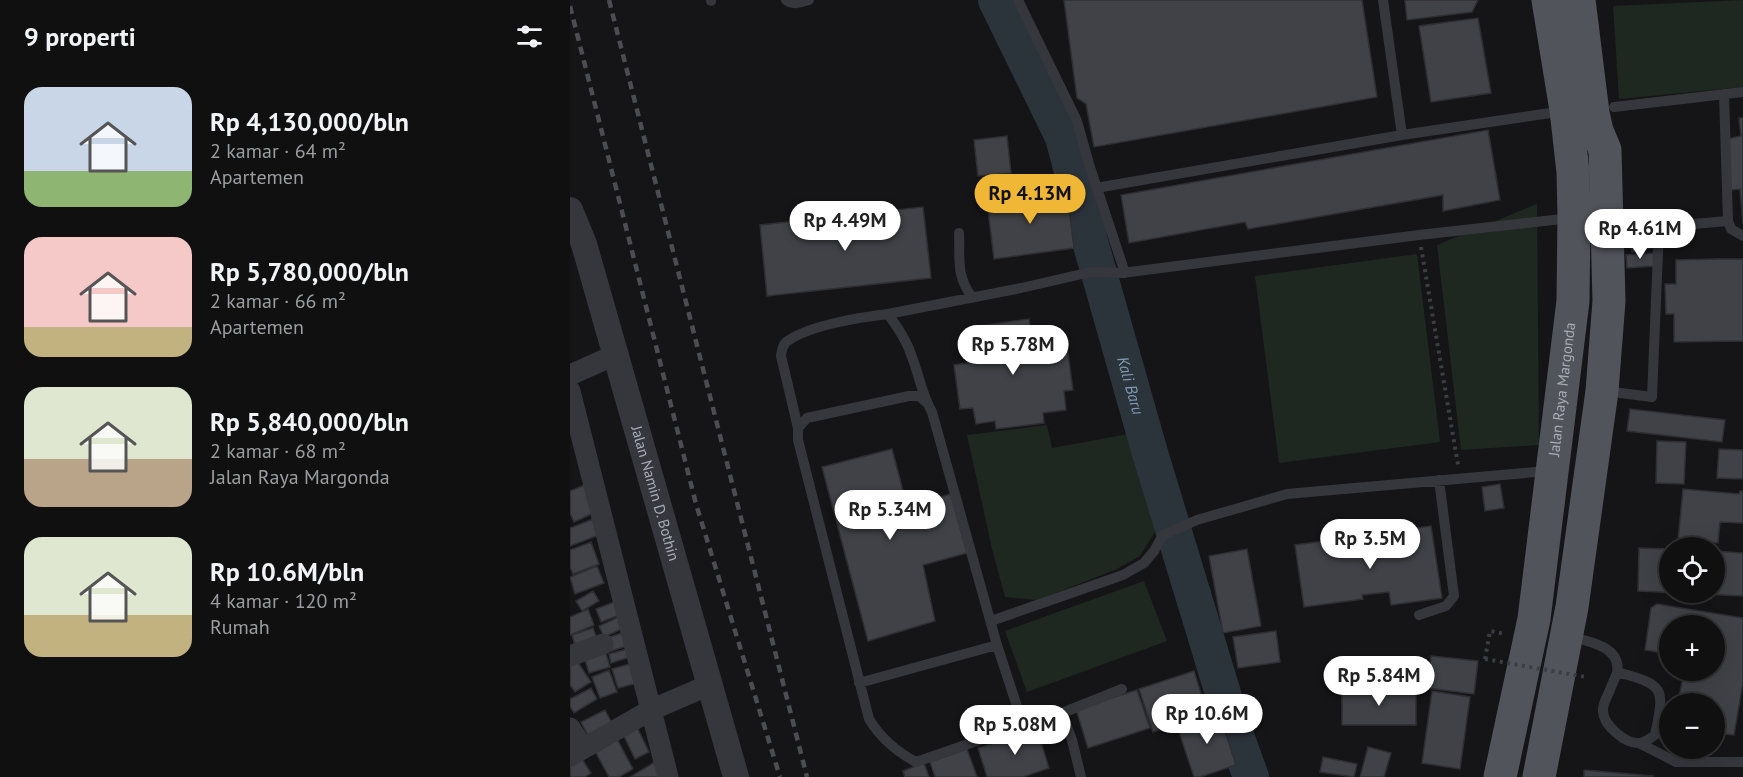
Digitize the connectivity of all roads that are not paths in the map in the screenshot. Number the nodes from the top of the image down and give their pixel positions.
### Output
1 (786, 0) edge
2 (809, 0) edge
3 (1018, 0) edge
4 (1383, 0) edge
5 (1548, 0) edge
6 (1579, 0) edge
7 (1599, 0) edge
8 (1743, 92) edge
9 (1724, 94) junction
10 (1614, 107) junction
11 (1566, 110) junction
12 (1402, 135) junction
13 (1605, 150) junction
14 (1096, 188) junction
15 (570, 210) edge
16 (1574, 218) junction
17 (1728, 221) junction
18 (1659, 228) junction
19 (1607, 231) junction
20 (959, 233) dead end
21 (1743, 236) edge
22 (1123, 273) junction
23 (972, 297) junction
24 (888, 314) junction
25 (615, 355) junction
26 (570, 375) edge
27 (570, 391) edge
28 (1602, 391) junction
29 (927, 403) junction
30 (798, 428) junction
31 (1554, 470) junction
32 (1440, 480) junction
33 (1419, 615) dead end
34 (991, 621) junction
35 (1566, 637) junction
36 (603, 644) dead end
37 (997, 645) junction
38 (570, 657) edge
39 (1617, 672) junction
40 (859, 683) junction
41 (709, 685) junction
42 (1122, 689) dead end
43 (651, 710) junction
44 (1062, 713) junction
45 (1023, 725) junction
46 (573, 739) edge
47 (1639, 743) junction
48 (1743, 762) edge
49 (668, 777) edge
50 (736, 777) edge
51 (1081, 777) edge
52 (1500, 777) edge
53 (1539, 777) edge

1 - 2 lane
3 - 14 lane
4 - 12 lane
5 - 11 main road, Jalan Raya Margonda
6 - 13 main road
7 - 10 main road
8 - 9 lane
9 - 10 lane
9 - 17 lane
10 - 13 main road
11 - 12 lane
11 - 16 main road, Jalan Raya Margonda
12 - 14 lane
13 - 19 main road
14 - 22 lane
15 - 25 street, Jalan Namin D. Bothin
16 - 22 lane
16 - 31 main road, Jalan Raya Margonda
17 - 18 lane
17 - 21 lane
18 - 19 lane
18 - 28 lane
19 - 28 main road
20 - 23 lane
22 - 23 lane
23 - 24 lane
24 - 29 lane
24 - 30 lane
25 - 26 street
25 - 41 street, Jalan Namin D. Bothin
27 - 43 street
28 - 35 main road
29 - 30 lane
29 - 34 lane
30 - 40 lane
31 - 32 lane
31 - 52 main road, Jalan Raya Margonda
32 - 33 lane
32 - 34 lane
34 - 37 lane
35 - 39 lane
35 - 53 main road
36 - 38 street
37 - 40 lane
37 - 45 lane
39 - 47 lane
39 - 47 lane
40 - 45 lane
41 - 43 street
41 - 50 street, Jalan Namin D. Bothin
42 - 44 lane
43 - 46 street
43 - 49 street
44 - 45 lane
44 - 51 lane
47 - 48 lane

